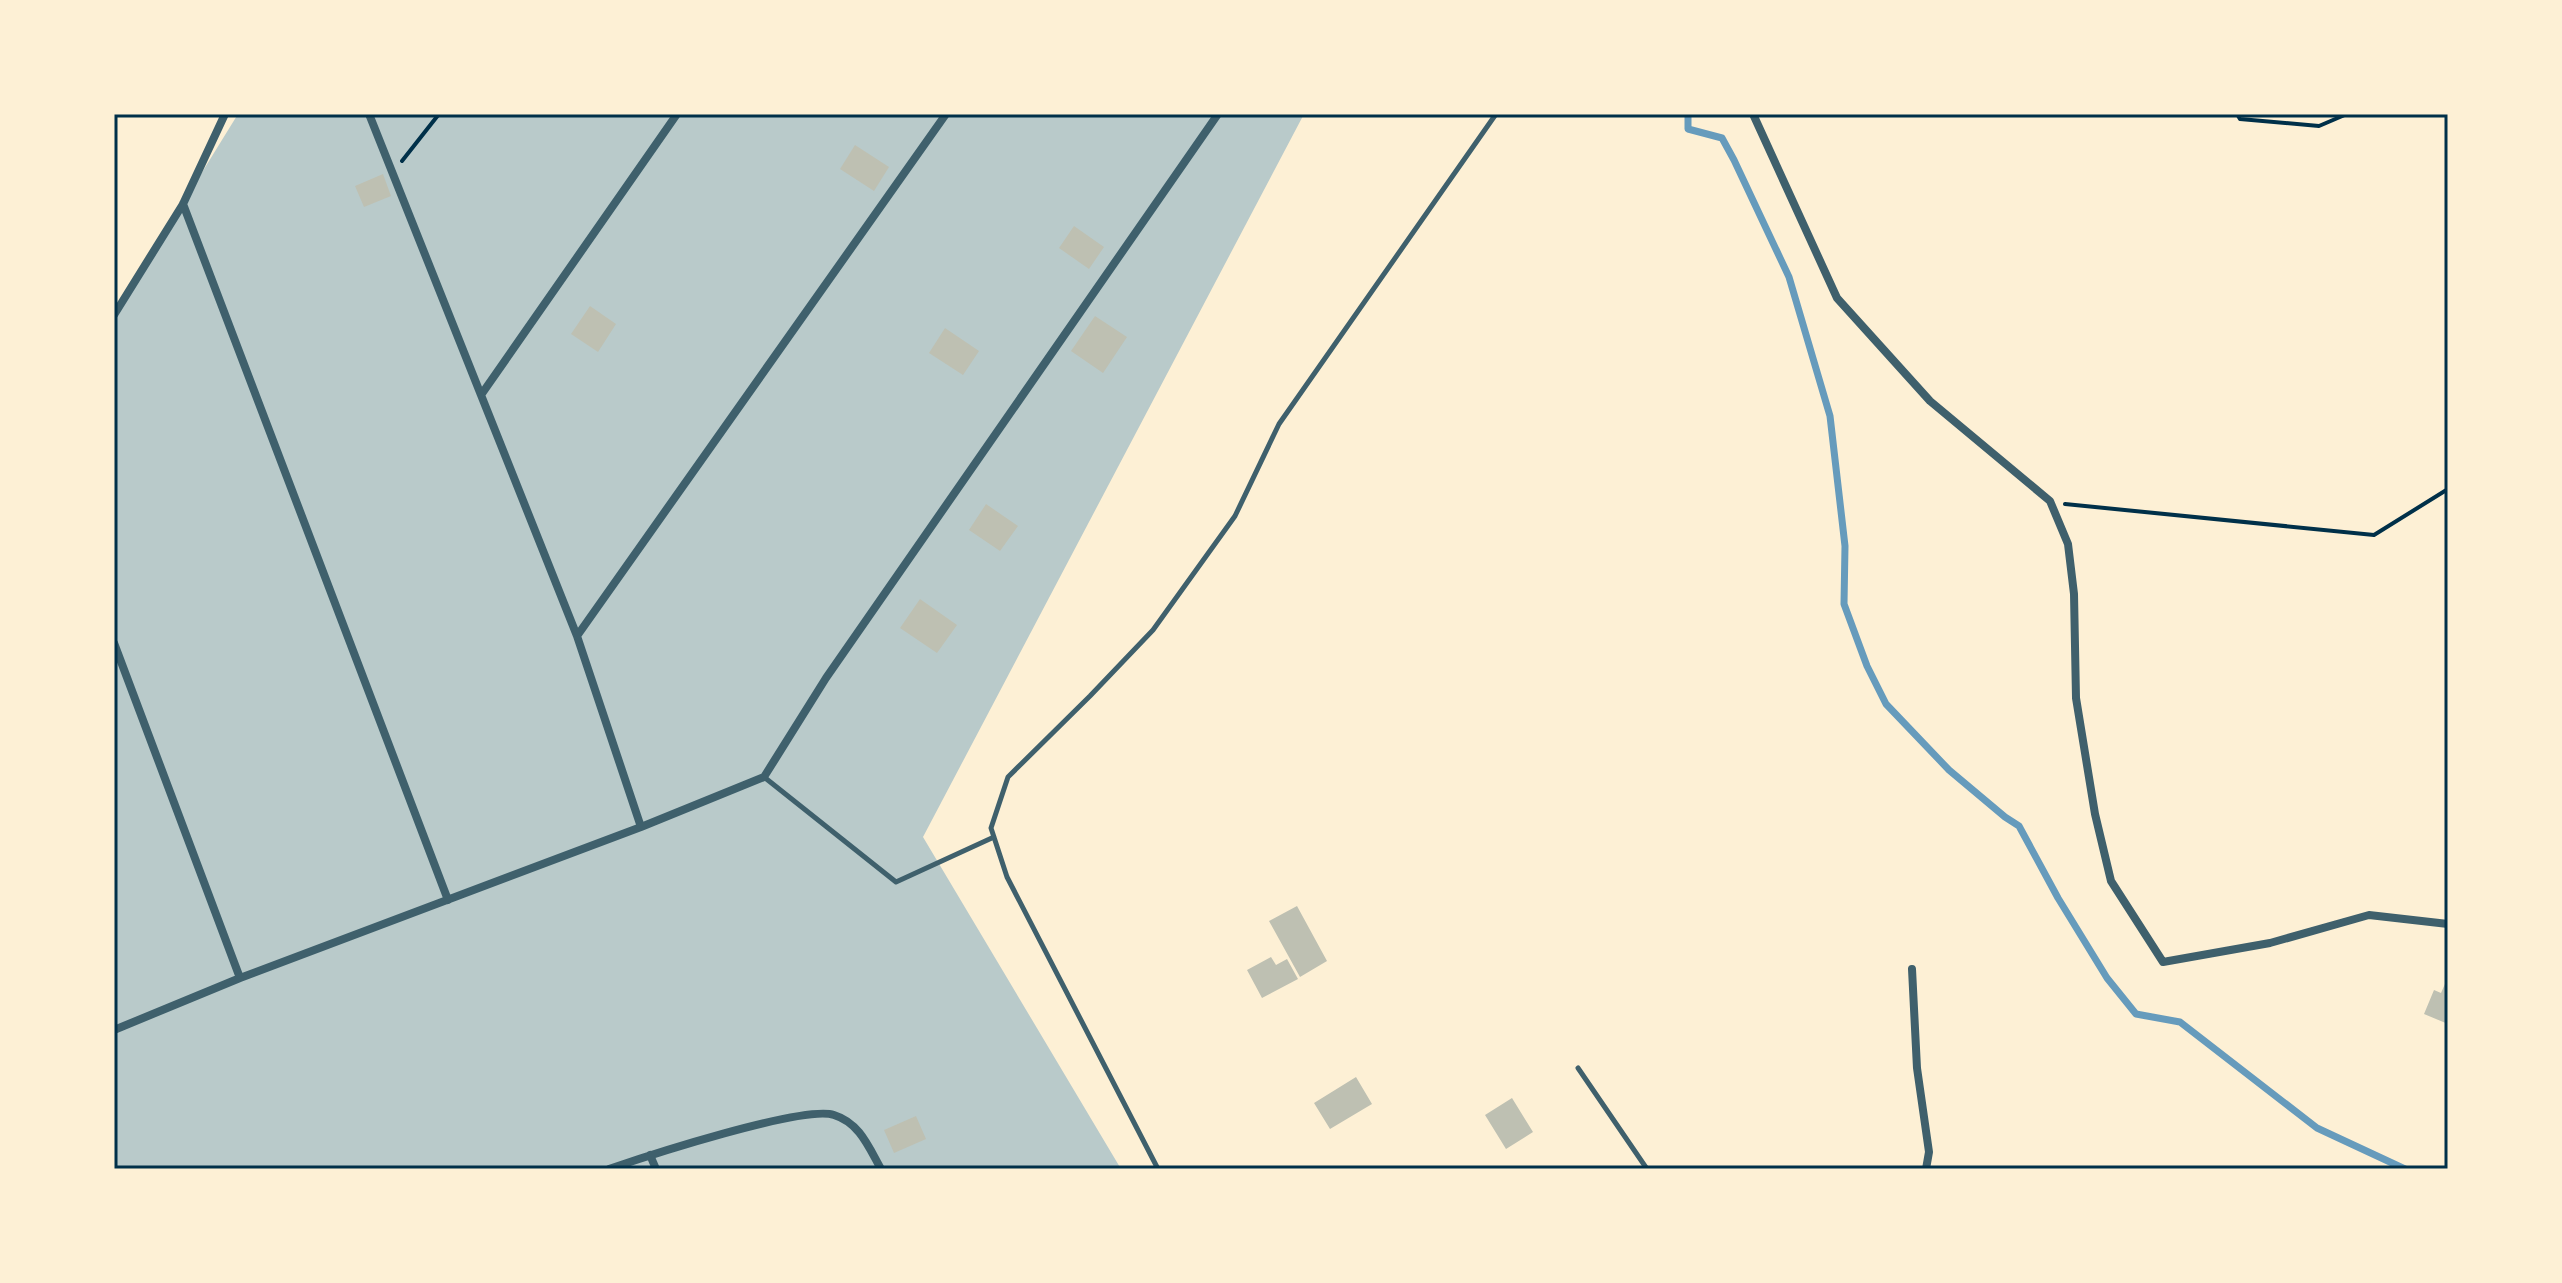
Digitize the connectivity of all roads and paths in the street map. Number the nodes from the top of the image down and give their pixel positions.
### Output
1 (225, 114) edge
2 (369, 114) edge
3 (439, 114) edge
4 (677, 114) edge
5 (946, 114) edge
6 (1218, 114) edge
7 (1496, 114) edge
8 (1753, 114) edge
9 (2237, 114) edge
10 (2347, 114) edge
11 (393, 173) junction
12 (183, 204) junction
13 (114, 315) edge
14 (481, 395) junction
15 (2448, 489) edge
16 (2050, 501) junction
17 (577, 636) junction
18 (114, 643) edge
19 (764, 777) junction
20 (641, 827) junction
21 (994, 837) junction
22 (448, 900) junction
23 (2448, 924) edge
24 (1912, 969) dead end
25 (240, 978) junction
26 (114, 1030) edge
27 (1578, 1068) dead end
28 (650, 1155) junction
29 (609, 1169) edge
30 (656, 1169) edge
31 (881, 1169) edge
32 (1158, 1169) edge
33 (1647, 1169) edge
34 (1926, 1169) edge

1 - 12 street
2 - 11 street
3 - 11 path
4 - 14 street
5 - 17 street
6 - 19 street
7 - 21 lane
8 - 16 street
9 - 10 path
11 - 14 street
12 - 13 street
12 - 22 street
14 - 17 street
15 - 16 path
16 - 23 street
17 - 20 street
18 - 25 street
19 - 20 street
19 - 21 lane
20 - 22 street
21 - 32 lane
22 - 25 street
24 - 34 street
25 - 26 street
27 - 33 lane
28 - 29 street
28 - 30 street
28 - 31 street

